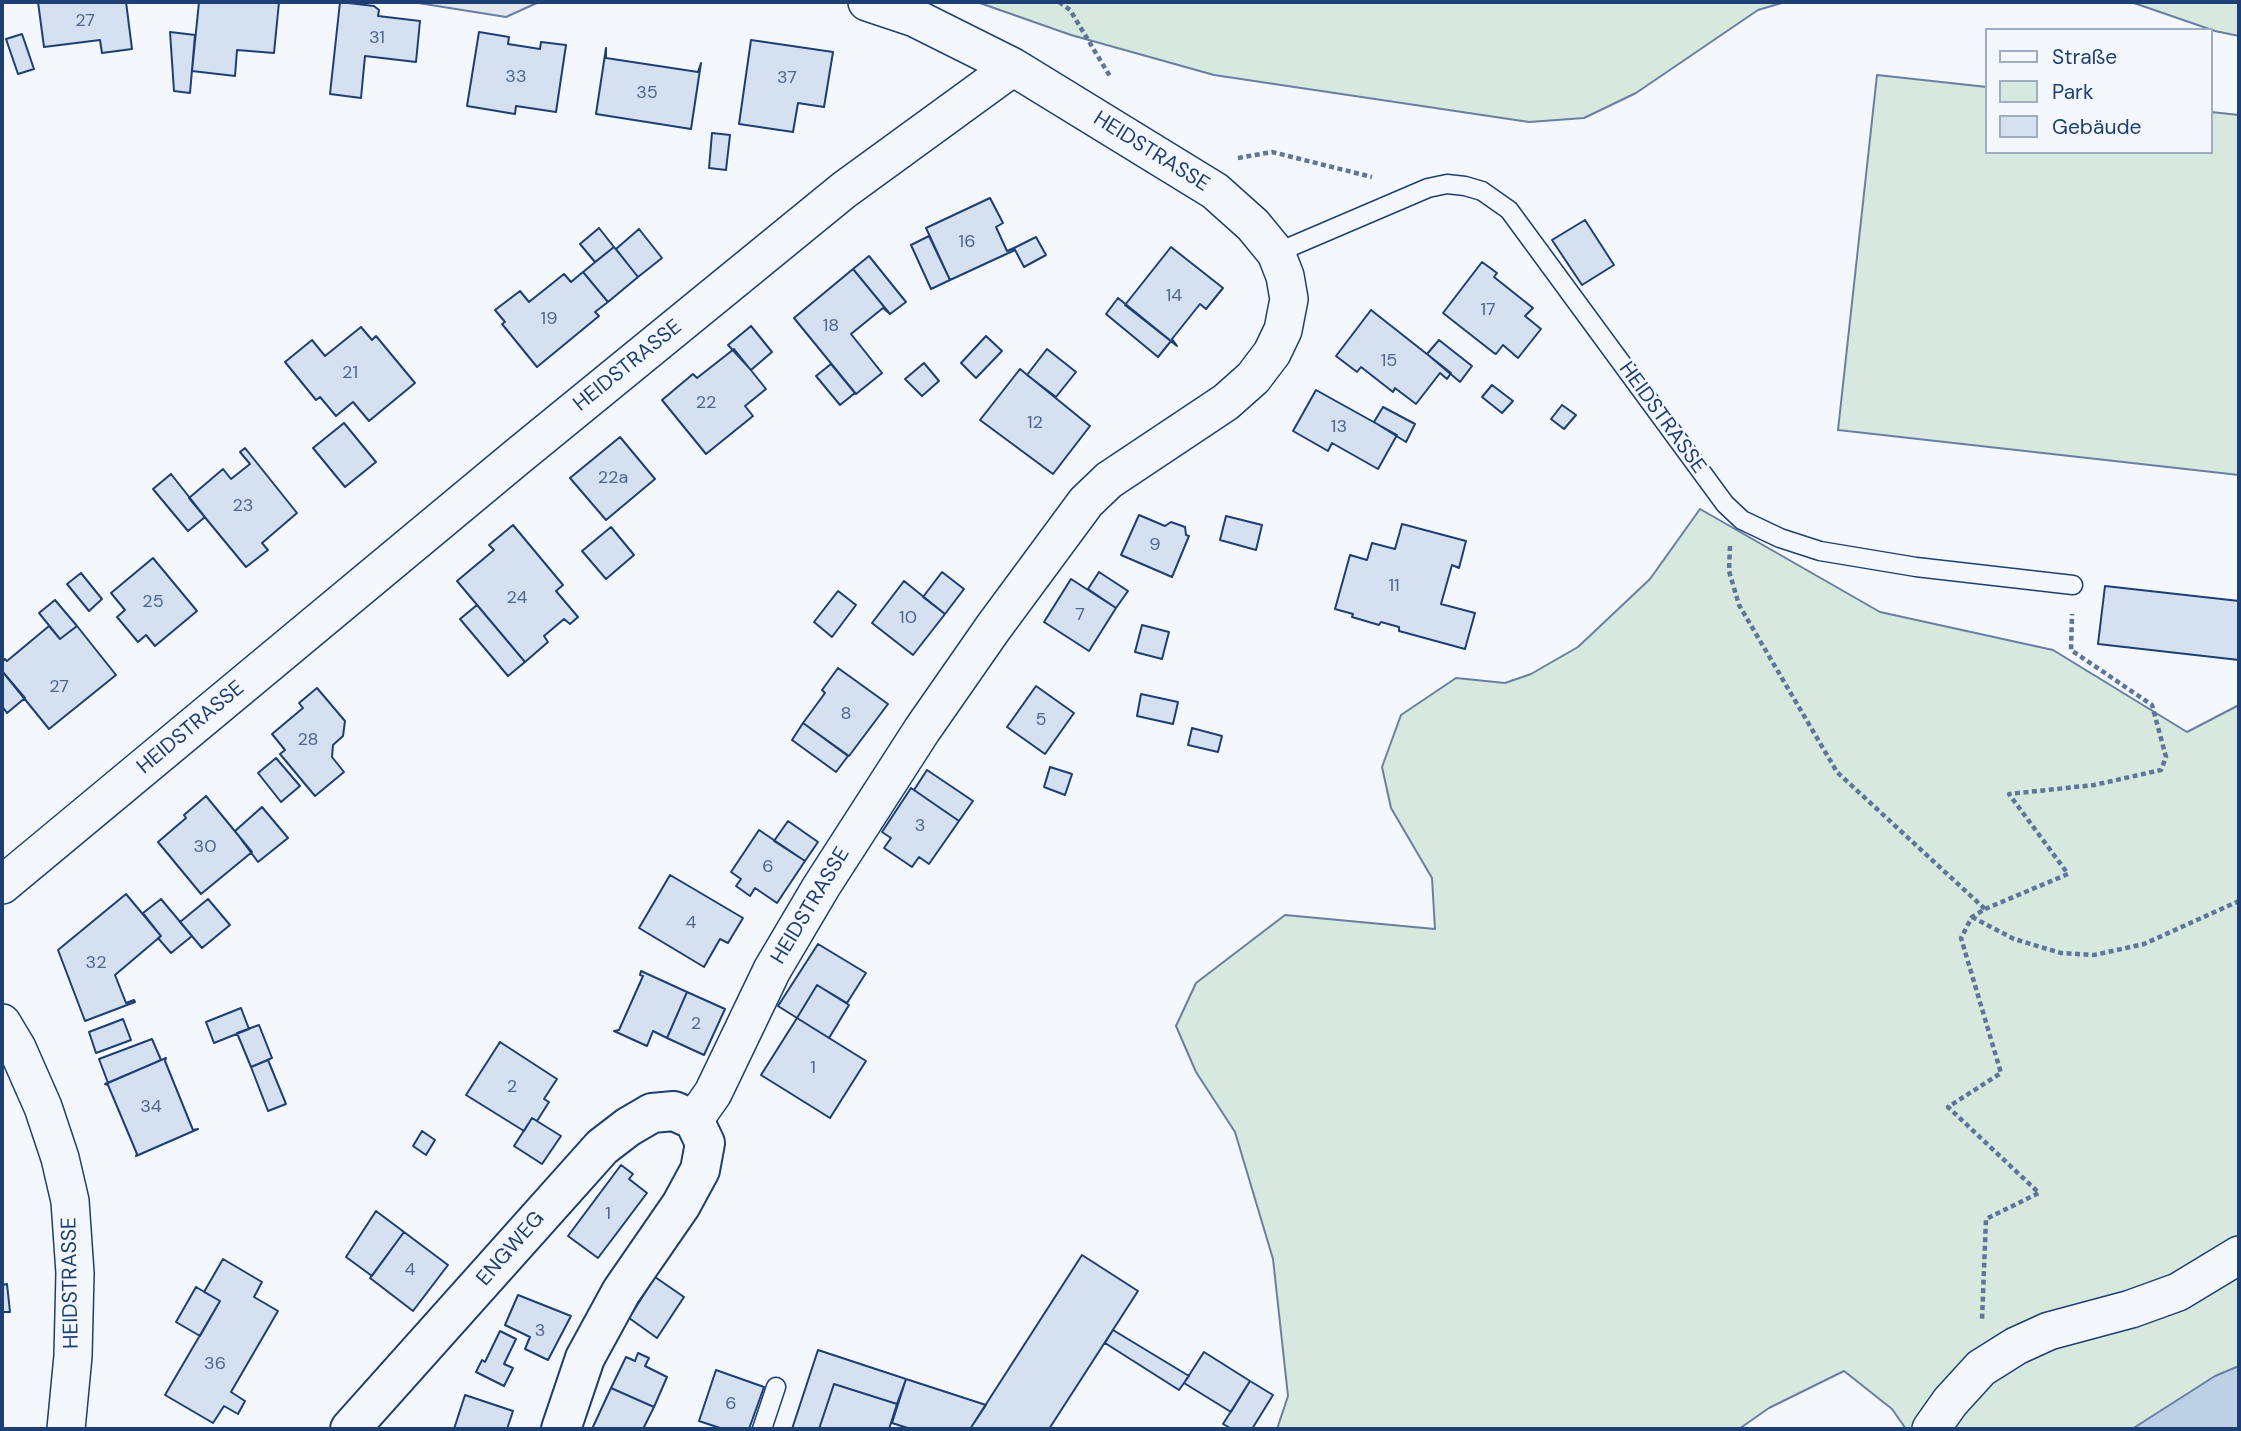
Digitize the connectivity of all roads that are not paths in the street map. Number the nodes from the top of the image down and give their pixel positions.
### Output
1 (867, 2) edge
2 (1013, 66) junction
3 (1276, 253) junction
4 (2073, 585) road end
5 (2, 885) edge
6 (2, 1023) edge
7 (694, 1120) junction
8 (2239, 1255) edge
9 (776, 1387) dead end
10 (66, 1429) edge
11 (350, 1429) edge
12 (561, 1429) edge
13 (762, 1429) edge
14 (1931, 1429) edge

1 - 2 street
2 - 3 street, HEIDSTRASSE
2 - 5 street, HEIDSTRASSE
3 - 4 lane, HEIDSTRASSE
3 - 7 street, HEIDSTRASSE
6 - 10 street, HEIDSTRASSE
7 - 11 street, ENGWEG
7 - 12 street
8 - 14 street
9 - 13 lane

